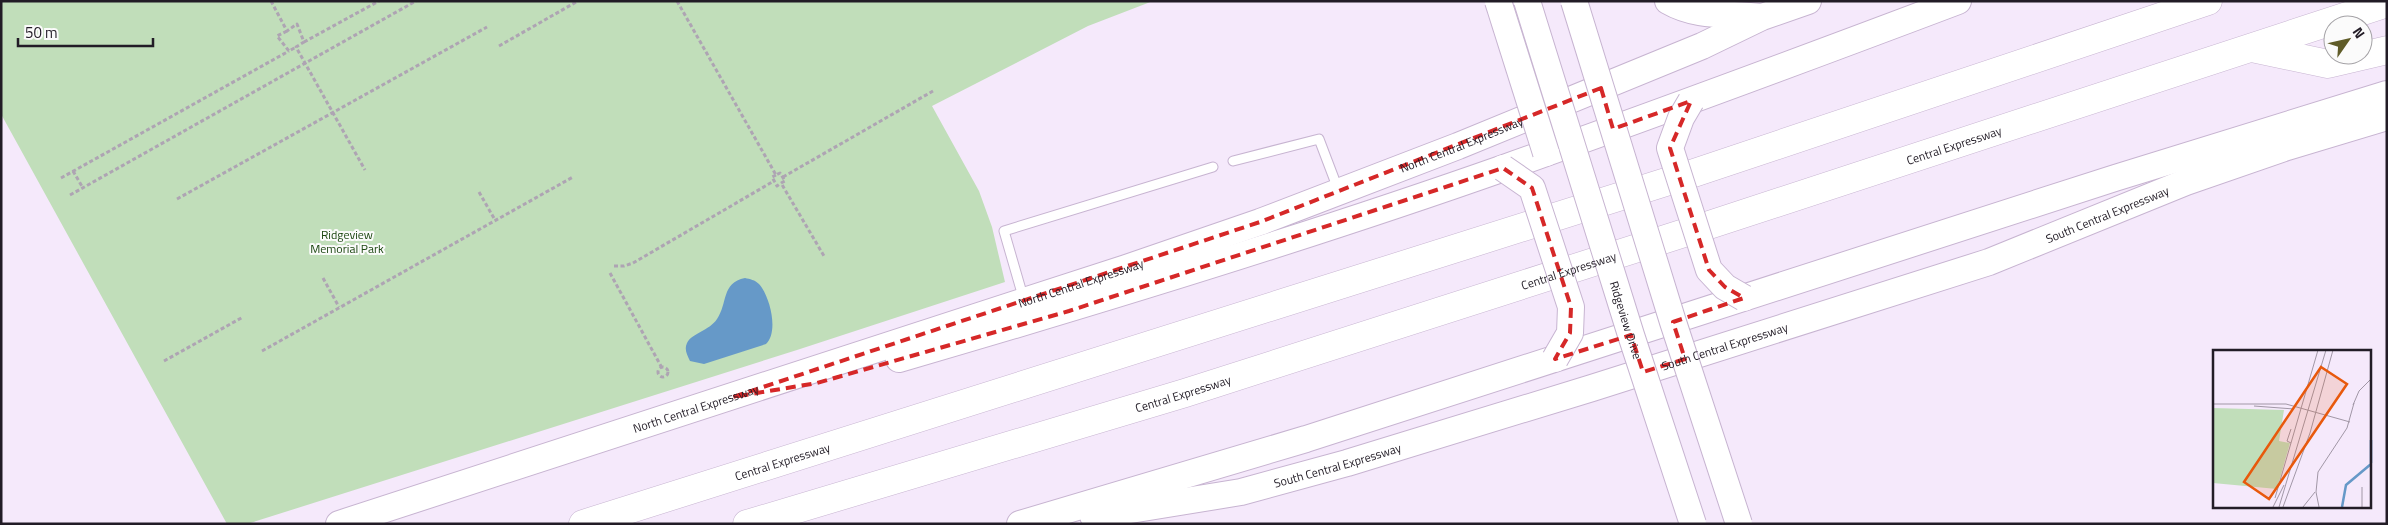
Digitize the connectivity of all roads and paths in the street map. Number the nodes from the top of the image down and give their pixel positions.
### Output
1 (270, 1) edge
2 (379, 1) edge
3 (416, 1) edge
4 (578, 1) edge
5 (677, 1) edge
6 (1498, 1) edge
7 (1527, 1) edge
8 (1574, 1) edge
9 (1668, 1) edge
10 (1808, 1) edge
11 (1958, 1) edge
12 (2208, 1) edge
13 (2387, 3) edge
14 (1762, 17) junction
15 (487, 27) dead end
16 (287, 31) junction
17 (304, 42) junction
18 (498, 46) dead end
19 (296, 47) junction
20 (2250, 48) junction
21 (2387, 50) edge
22 (289, 51) junction
23 (305, 63) junction
24 (933, 91) dead end
25 (2387, 94) edge
26 (1691, 102) junction
27 (333, 113) junction
28 (2387, 117) edge
29 (1613, 128) junction
30 (1572, 143) junction
31 (1546, 152) junction
32 (1234, 161) dead end
33 (1213, 167) dead end
34 (1503, 168) junction
35 (365, 170) dead end
36 (73, 171) junction
37 (776, 175) junction
38 (573, 177) dead end
39 (783, 177) junction
40 (61, 178) dead end
41 (774, 181) junction
42 (781, 183) junction
43 (83, 188) junction
44 (479, 192) dead end
45 (1339, 192) junction
46 (70, 195) dead end
47 (178, 199) dead end
48 (495, 220) junction
49 (824, 256) dead end
50 (614, 266) dead end
51 (610, 273) dead end
52 (323, 278) dead end
53 (1744, 298) junction
54 (1025, 301) junction
55 (339, 307) junction
56 (243, 317) dead end
57 (1673, 322) junction
58 (1631, 336) junction
59 (262, 351) dead end
60 (1555, 359) junction
61 (164, 361) dead end
62 (662, 368) dead end
63 (733, 397) junction
64 (777, 518) edge
65 (339, 524) edge
66 (583, 524) edge
67 (747, 524) edge
68 (1020, 524) edge
69 (1048, 524) edge
70 (1693, 524) edge
71 (1739, 524) edge

1 - 16 path
2 - 17 path
3 - 23 path
4 - 18 path
5 - 37 path
6 - 31 main road, bridge
7 - 30 main road, Ridgeview Drive, bridge
8 - 29 main road, bridge
9 - 14 main road
10 - 14 main road, North Central Expressway
11 - 26 main road
12 - 66 highway, Central Expressway
13 - 20 highway, Central Expressway
14 - 45 main road, North Central Expressway
15 - 27 path
16 - 17 path
16 - 22 path
17 - 19 path
19 - 22 path
19 - 23 path
20 - 21 highway
20 - 64 highway, Central Expressway
22 - 36 path
23 - 27 path
23 - 43 path
24 - 39 path
25 - 53 main road
26 - 29 main road
26 - 53 main road, bridge
27 - 35 path
27 - 47 path
28 - 69 main road, South Central Expressway
29 - 30 main road
29 - 57 main road, bridge
30 - 31 main road
30 - 58 main road, Ridgeview Drive, bridge
31 - 34 main road
32 - 45 lane
33 - 54 lane
34 - 60 main road, bridge
34 - 63 main road
36 - 40 path
36 - 43 path
37 - 39 path
37 - 41 path
38 - 48 path
39 - 42 path
41 - 42 path
41 - 50 path
42 - 49 path
43 - 46 path
44 - 48 path
45 - 54 main road, North Central Expressway
48 - 55 path
51 - 62 path
52 - 55 path
53 - 57 main road
54 - 63 main road, North Central Expressway
55 - 59 path
56 - 61 path
57 - 58 main road
57 - 71 main road, bridge
58 - 60 main road
58 - 70 main road, Ridgeview Drive, bridge
60 - 68 main road
63 - 65 main road, North Central Expressway
64 - 67 highway, Central Expressway

